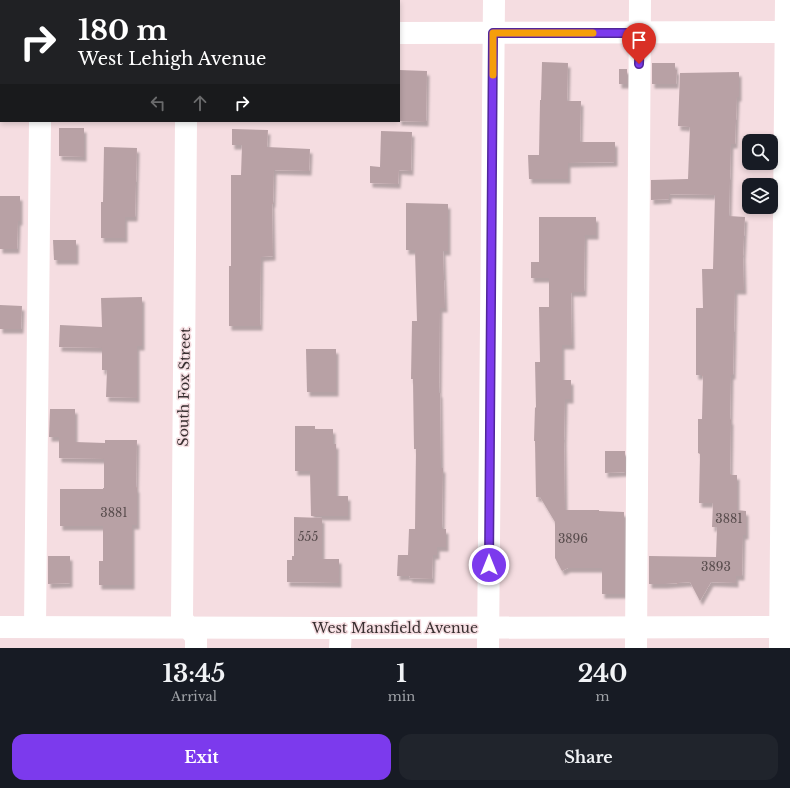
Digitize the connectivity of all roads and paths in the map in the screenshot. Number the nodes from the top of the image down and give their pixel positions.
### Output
1 (494, 0) edge
2 (640, 0) edge
3 (786, 0) edge
4 (788, 32) edge
5 (493, 33) junction
6 (640, 33) junction
7 (400, 34) edge
8 (40, 122) edge
9 (186, 122) edge
10 (0, 627) edge
11 (35, 627) junction
12 (785, 627) edge
13 (193, 638) edge
14 (341, 638) edge
15 (488, 638) edge
16 (636, 638) edge
17 (780, 648) edge

1 - 5 street
2 - 6 street
3 - 4 street
4 - 6 street
4 - 12 street
5 - 6 street
5 - 7 street
5 - 15 street
6 - 16 street
8 - 11 street
9 - 13 street, South Fox Street
10 - 11 street, West Mansfield Avenue
11 - 13 street, West Mansfield Avenue
12 - 16 street, West Mansfield Avenue
12 - 17 street
13 - 14 street, West Mansfield Avenue
14 - 15 street, West Mansfield Avenue
15 - 16 street, West Mansfield Avenue

